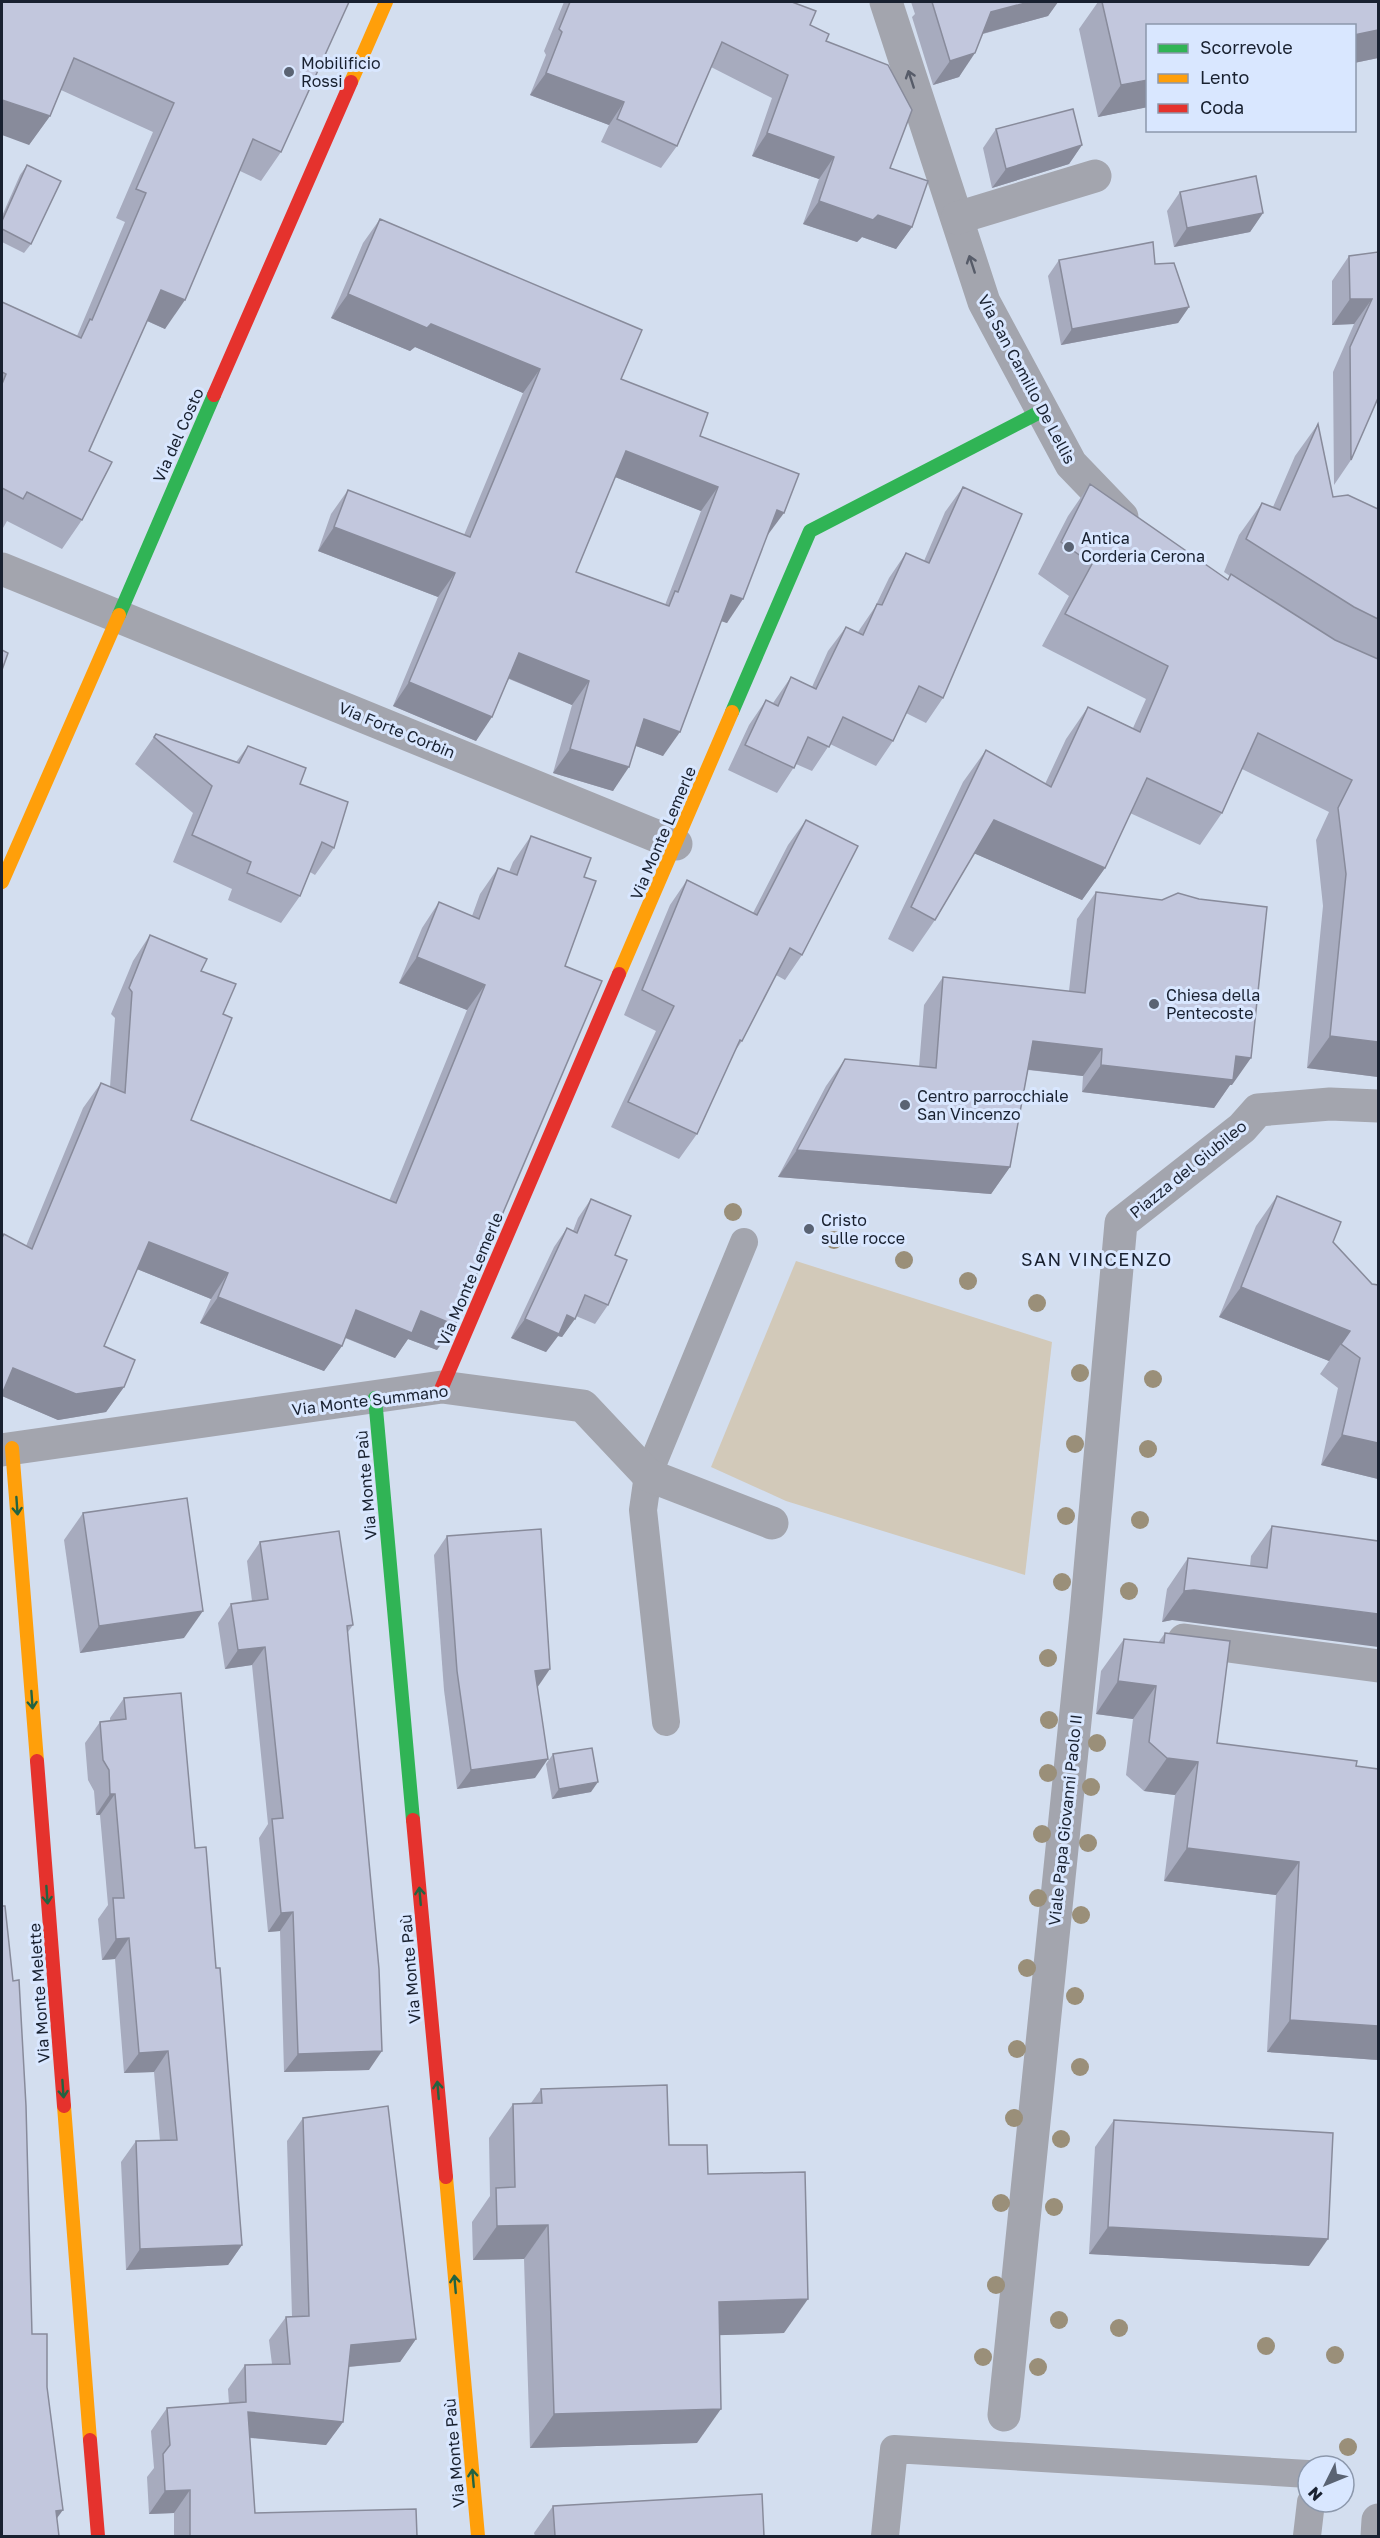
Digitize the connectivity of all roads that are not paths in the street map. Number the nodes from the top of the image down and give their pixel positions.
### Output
1 (386, 2) edge
2 (886, 2) edge
3 (1095, 176) dead end
4 (957, 218) junction
5 (1042, 411) junction
6 (1140, 536) edge
7 (2, 569) edge
8 (117, 616) junction
9 (676, 844) junction
10 (2, 882) edge
11 (1378, 1106) edge
12 (1121, 1223) joint
13 (744, 1242) dead end
14 (442, 1387) junction
15 (375, 1398) junction
16 (7, 1449) edge
17 (648, 1475) junction
18 (772, 1523) dead end
19 (1170, 1639) edge
20 (1378, 1666) edge
21 (666, 1722) dead end
22 (1004, 2415) joint
23 (1001, 2454) junction
24 (1296, 2474) edge
25 (1310, 2514) edge
26 (1378, 2520) edge
27 (98, 2536) edge
28 (478, 2536) edge
29 (885, 2536) edge
30 (1307, 2536) edge
31 (1377, 2536) edge

1 - 8 street, Via del Costo
4 -> 2 street, Via San Camillo De Lellis
3 - 4 street
5 -> 4 street, Via San Camillo De Lellis
5 - 6 street, Via San Camillo De Lellis
5 - 9 street, Via Monte Lemerle
7 - 8 street, Via Forte Corbin
8 - 9 street, Via Forte Corbin
8 - 10 street, Via del Costo
9 - 14 street, Via Monte Lemerle
11 - 12 street, Piazza del Giubileo
12 - 22 street, Viale Papa Giovanni Paolo II
13 - 17 lane
14 - 15 street, Via Monte Summano
14 - 17 street, Via Monte Summano
15 - 16 street, Via Monte Summano
28 -> 15 street, Via Monte Paù
16 -> 27 street, Via Monte Melette
17 - 18 street, Via Monte Summano
17 - 21 lane
19 - 20 street
22 - 23 lane
23 - 24 lane
23 - 29 lane
25 - 30 lane
26 - 31 street

